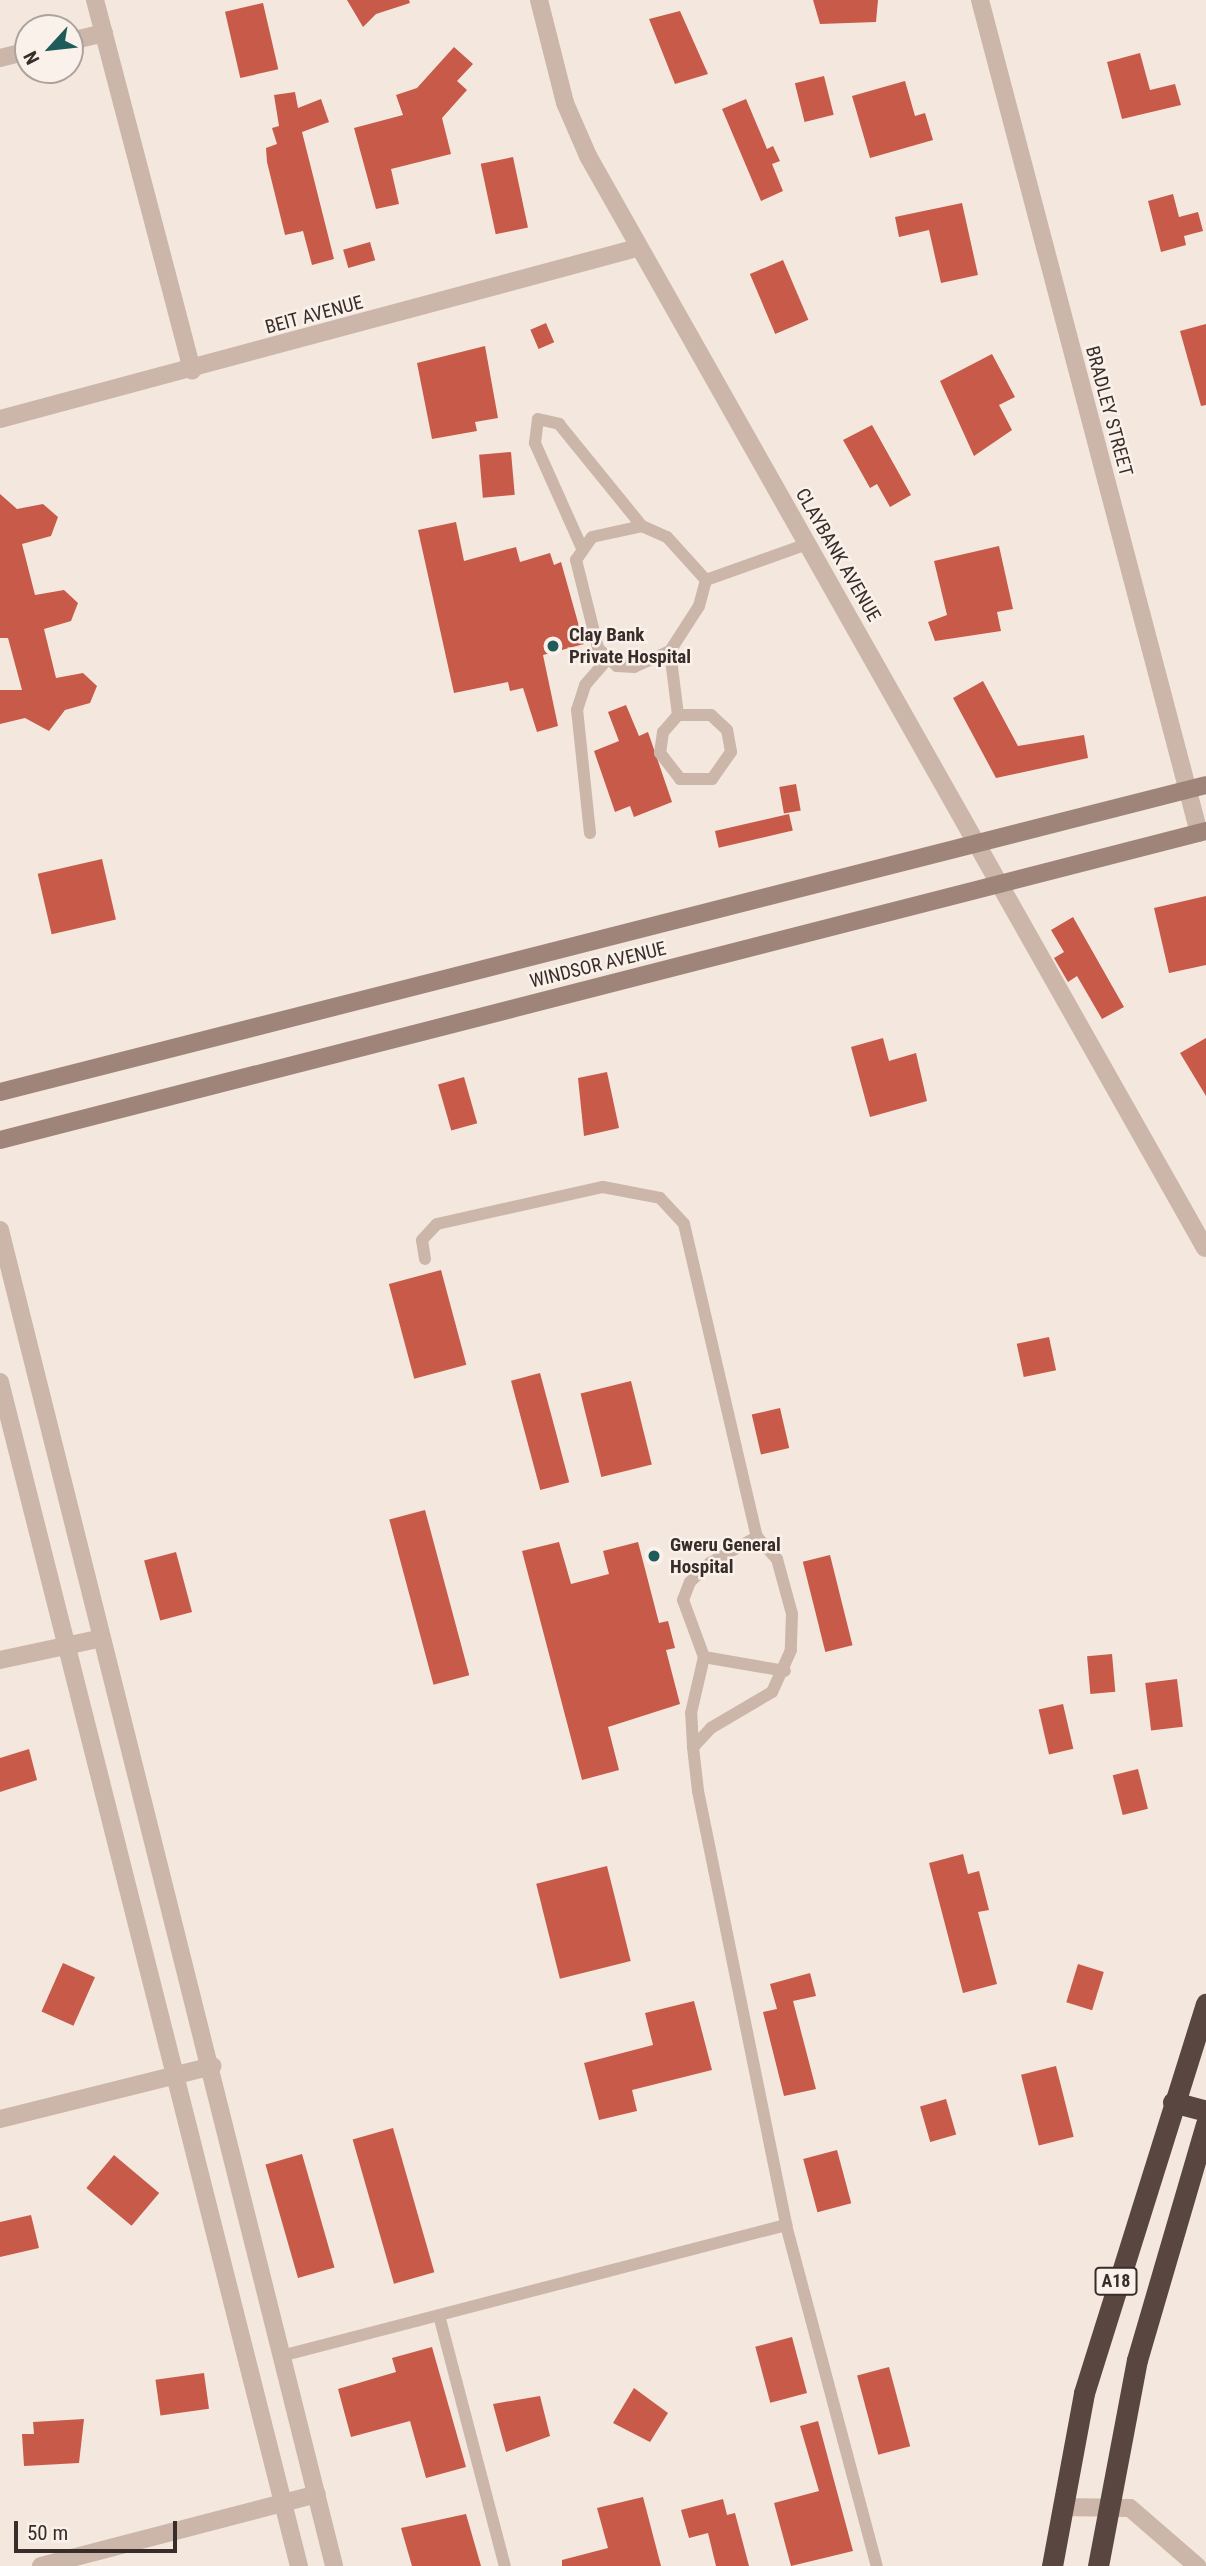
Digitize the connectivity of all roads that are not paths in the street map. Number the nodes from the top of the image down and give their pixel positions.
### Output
1 (95, 0) edge
2 (539, 0) edge
3 (980, 0) edge
4 (104, 33) junction
5 (84, 38) edge
6 (638, 248) junction
7 (192, 370) junction
8 (0, 419) edge
9 (642, 526) junction
10 (807, 544) junction
11 (581, 546) junction
12 (706, 580) junction
13 (670, 651) junction
14 (606, 660) junction
15 (678, 715) junction
16 (1206, 785) edge
17 (1187, 789) junction
18 (1202, 832) edge
19 (590, 833) dead end
20 (982, 843) junction
21 (999, 885) junction
22 (0, 1092) edge
23 (0, 1140) edge
24 (0, 1230) edge
25 (1205, 1248) edge
26 (425, 1259) dead end
27 (0, 1382) edge
28 (757, 1536) junction
29 (98, 1639) junction
30 (66, 1648) junction
31 (704, 1657) junction
32 (0, 1660) edge
33 (785, 1671) junction
34 (694, 1747) junction
35 (1206, 2004) edge
36 (212, 2066) junction
37 (175, 2076) junction
38 (1173, 2102) junction
39 (1206, 2110) edge
40 (0, 2119) edge
41 (1206, 2124) edge
42 (786, 2225) junction
43 (440, 2319) junction
44 (285, 2355) junction
45 (317, 2494) junction
46 (284, 2503) junction
47 (1108, 2506) junction
48 (1062, 2507) junction
49 (41, 2566) edge
50 (299, 2566) edge
51 (334, 2566) edge
52 (505, 2566) edge
53 (877, 2566) edge
54 (1052, 2566) edge
55 (1098, 2566) edge
56 (1197, 2566) edge

1 - 4 street
2 - 6 street, CLAYBANK AVENUE
3 - 17 street, BRADLEY STREET
4 - 5 street
4 - 7 street
6 - 7 street, BEIT AVENUE
6 - 10 street, CLAYBANK AVENUE
7 - 8 street, BEIT AVENUE
9 - 11 lane
9 - 11 lane
9 - 12 lane
10 - 12 lane
10 - 20 street, CLAYBANK AVENUE
11 - 14 lane
12 - 13 lane
13 - 14 lane
13 - 15 lane
14 - 19 lane
15 - 15 lane
16 - 17 main road, WINDSOR AVENUE
17 - 18 street, BRADLEY STREET
17 - 20 main road, WINDSOR AVENUE
18 - 21 main road, WINDSOR AVENUE
20 - 21 street, CLAYBANK AVENUE
20 - 22 main road, WINDSOR AVENUE
21 - 23 main road, WINDSOR AVENUE
21 - 25 street, CLAYBANK AVENUE
24 - 29 street
26 - 28 lane
27 - 30 street
28 - 31 lane
28 - 33 lane
29 - 30 street
29 - 36 street
30 - 32 street
30 - 37 street
31 - 33 lane
31 - 34 lane
33 - 34 lane
34 - 42 lane
35 - 38 highway, A18
36 - 37 street
36 - 44 street
37 - 40 street
37 - 46 street
38 - 39 highway
38 - 48 highway, A18
41 - 47 highway, A18
42 - 43 lane
42 - 53 lane
43 - 44 lane
43 - 52 lane
44 - 45 street
45 - 46 street
45 - 51 street
46 - 49 street
46 - 50 street
47 - 48 street
47 - 55 highway, A18
47 - 56 street
48 - 54 highway, A18

